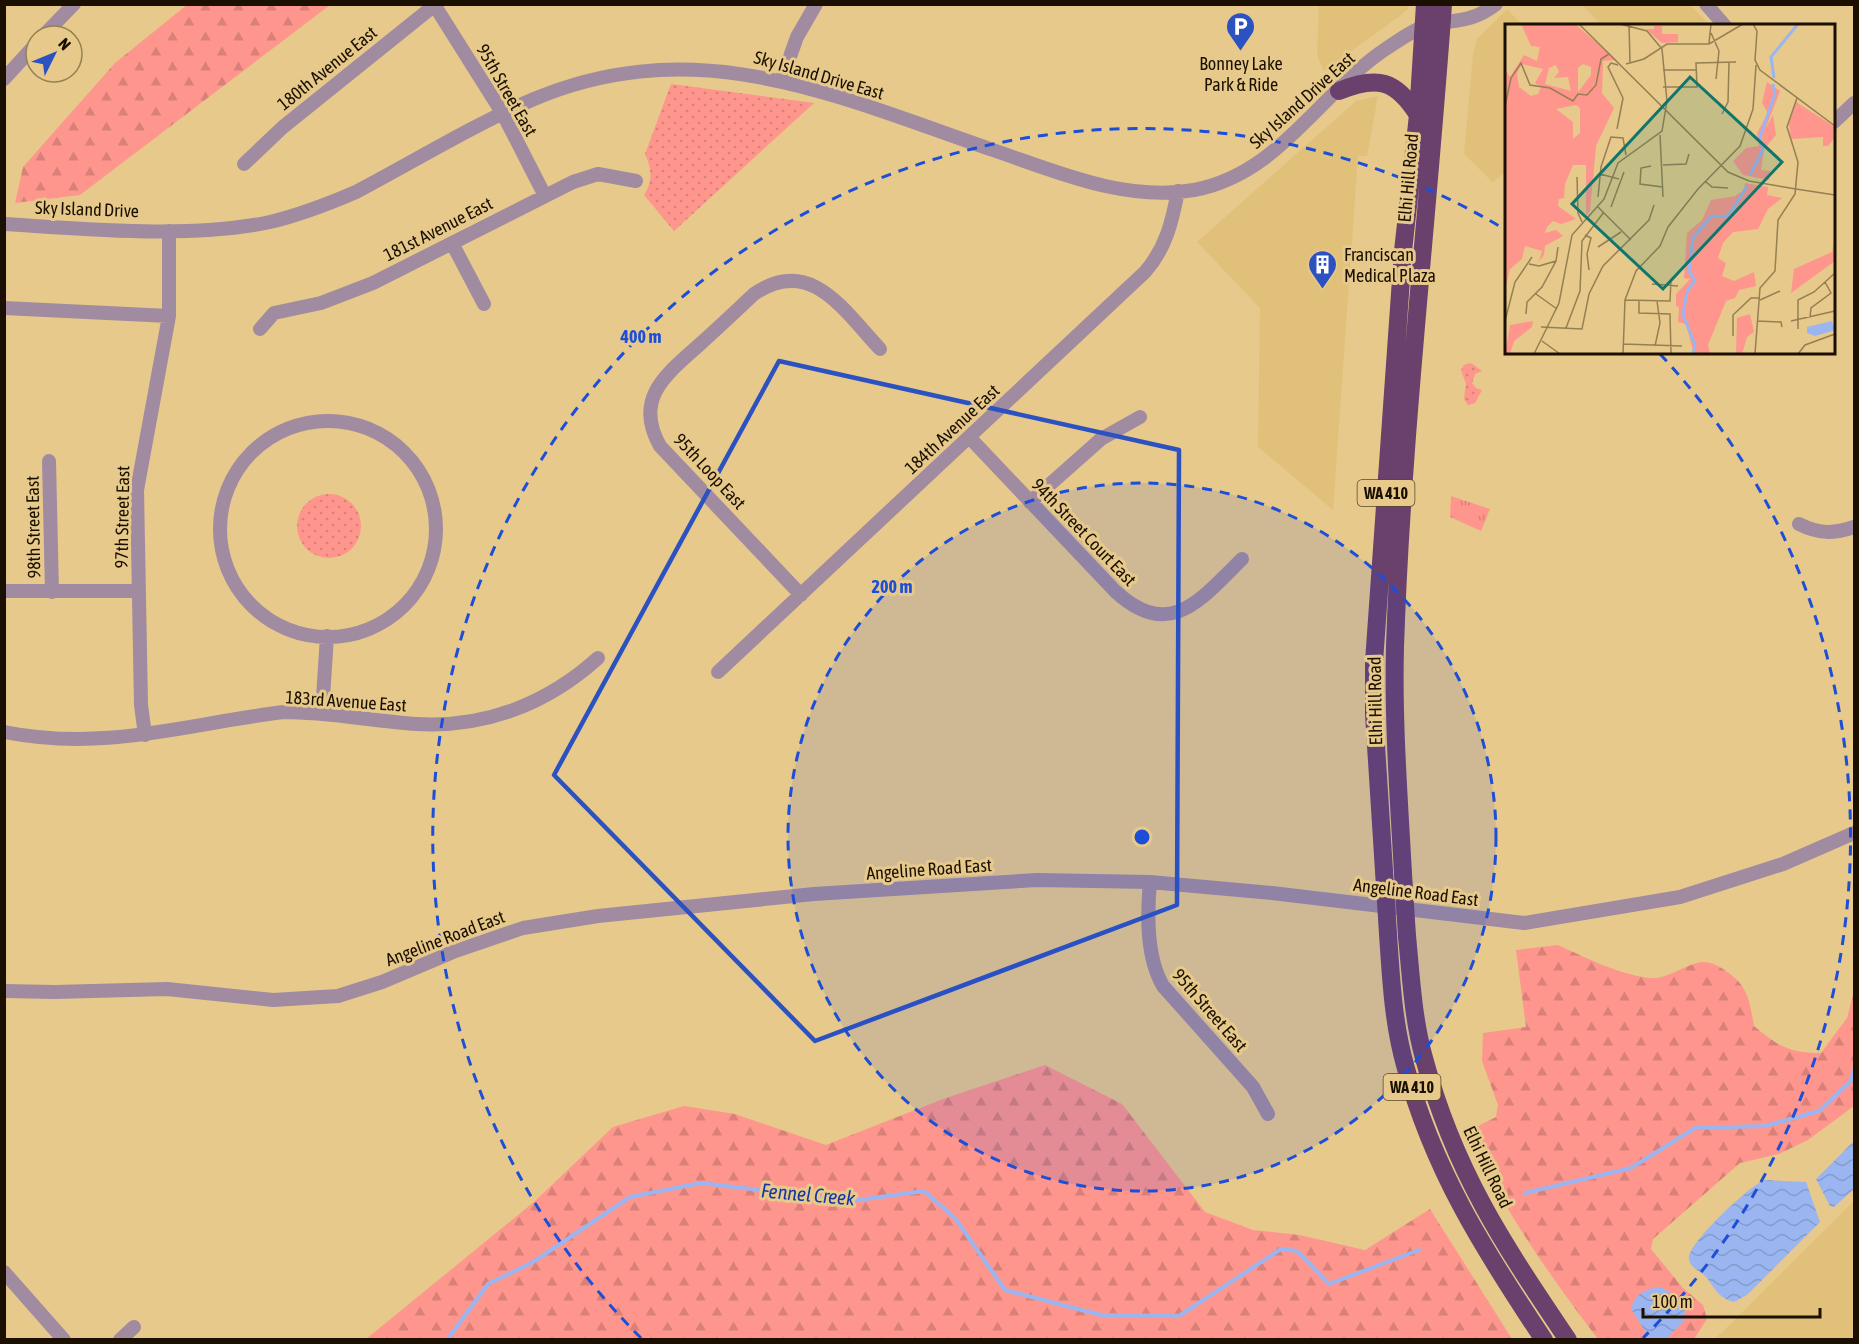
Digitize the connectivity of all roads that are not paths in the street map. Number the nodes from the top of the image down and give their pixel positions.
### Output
1 (74, 4) edge
2 (816, 4) edge
3 (1425, 4) edge
4 (1443, 4) edge
5 (1496, 4) edge
6 (1706, 4) edge
7 (436, 5) edge
8 (55, 24) edge
9 (1723, 24) edge
10 (1433, 25) junction
11 (24, 57) edge
12 (4, 79) edge
13 (782, 80) junction
14 (1339, 91) junction
15 (1854, 103) edge
16 (503, 114) junction
17 (1418, 115) junction
18 (1835, 120) edge
19 (244, 164) dead end
20 (636, 181) dead end
21 (1178, 191) junction
22 (544, 194) junction
23 (4, 224) edge
24 (169, 231) junction
25 (452, 243) junction
26 (484, 304) dead end
27 (4, 308) edge
28 (169, 316) junction
29 (260, 329) dead end
30 (880, 349) dead end
31 (1140, 417) dead end
32 (970, 438) junction
33 (50, 460) dead end
34 (1030, 502) junction
35 (1799, 524) dead end
36 (1854, 527) edge
37 (1242, 559) dead end
38 (4, 591) edge
39 (138, 591) junction
40 (52, 592) junction
41 (801, 596) junction
42 (327, 636) junction
43 (598, 658) dead end
44 (718, 672) dead end
45 (322, 713) junction
46 (4, 732) edge
47 (145, 735) junction
48 (1854, 833) edge
49 (1150, 882) junction
50 (4, 991) edge
51 (1268, 1114) dead end
52 (4, 1272) edge
53 (134, 1327) dead end
54 (64, 1340) edge
55 (120, 1340) edge
56 (1544, 1340) edge
57 (1568, 1340) edge

1 - 8 street
2 - 13 street
3 - 10 highway, WA 410
4 - 10 highway, WA 410
5 - 10 street, Sky Island Drive East
6 - 9 street
7 - 16 street, 95th Street East
7 - 19 street, 180th Avenue East
10 - 14 street, Sky Island Drive East
10 - 17 highway, Elhi Hill Road / WA 410
10 - 57 highway, Elhi Hill Road / WA 410, bridge
11 - 12 street
13 - 16 street, Sky Island Drive East
13 - 21 street, Sky Island Drive East
14 - 17 highway
14 - 21 street, Sky Island Drive East
15 - 18 street
16 - 22 street, 95th Street East
16 - 24 street, Sky Island Drive East
17 - 56 highway, Elhi Hill Road / WA 410, bridge
20 - 22 street, 181st Avenue East
21 - 32 street, 184th Avenue East
22 - 25 street, 181st Avenue East
23 - 24 street, Sky Island Drive
24 - 28 street, 97th Street East
25 - 26 street
25 - 29 street, 181st Avenue East
27 - 28 street
28 - 39 street, 97th Street East
30 - 41 street, 95th Loop East
31 - 34 street
32 - 34 street, 94th Street Court East
32 - 41 street, 184th Avenue East
33 - 40 street, 98th Street East
34 - 37 street, 94th Street Court East
35 - 36 street
38 - 40 street
39 - 40 street
39 - 47 street, 97th Street East
41 - 44 street, 184th Avenue East
42 - 42 street
42 - 45 street
43 - 45 street, 183rd Avenue East
45 - 47 street, 183rd Avenue East
46 - 47 street, 183rd Avenue East
48 - 49 street, Angeline Road East
49 - 50 street, Angeline Road East
49 - 51 street, 95th Street East
52 - 54 street
53 - 55 street

